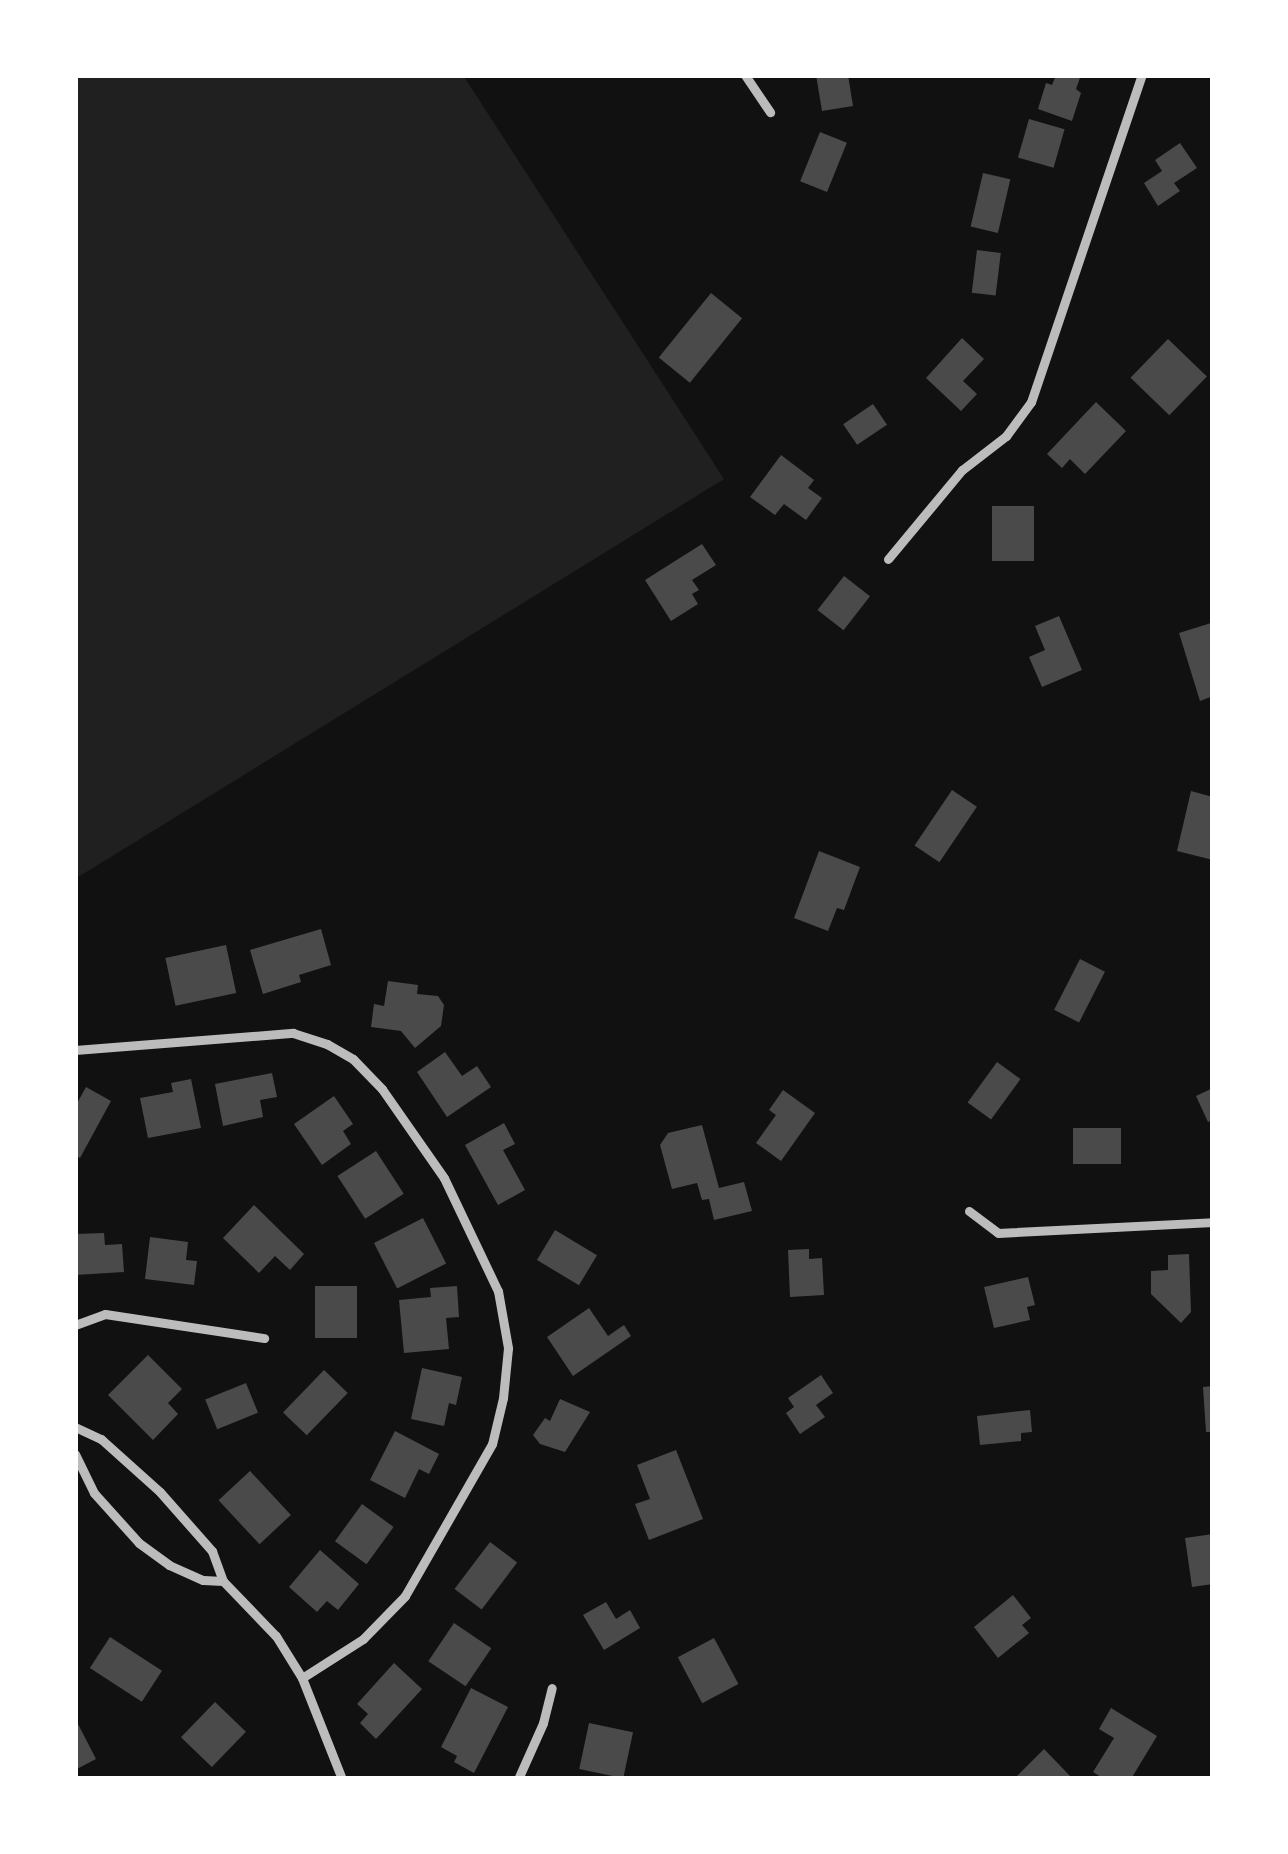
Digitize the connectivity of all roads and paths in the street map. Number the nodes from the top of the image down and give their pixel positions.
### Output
1 (744, 75) edge
2 (1142, 75) edge
3 (770, 112) dead end
4 (888, 559) dead end
5 (75, 1050) edge
6 (968, 1211) dead end
7 (1213, 1222) edge
8 (75, 1325) edge
9 (264, 1338) dead end
10 (75, 1427) edge
11 (75, 1454) edge
12 (224, 1581) junction
13 (302, 1678) junction
14 (552, 1688) dead end
15 (342, 1779) edge
16 (518, 1779) edge

1 - 3 street
2 - 4 street
5 - 13 street
6 - 7 street
8 - 9 street
10 - 12 street
11 - 12 street
12 - 13 street
13 - 15 street
14 - 16 street

